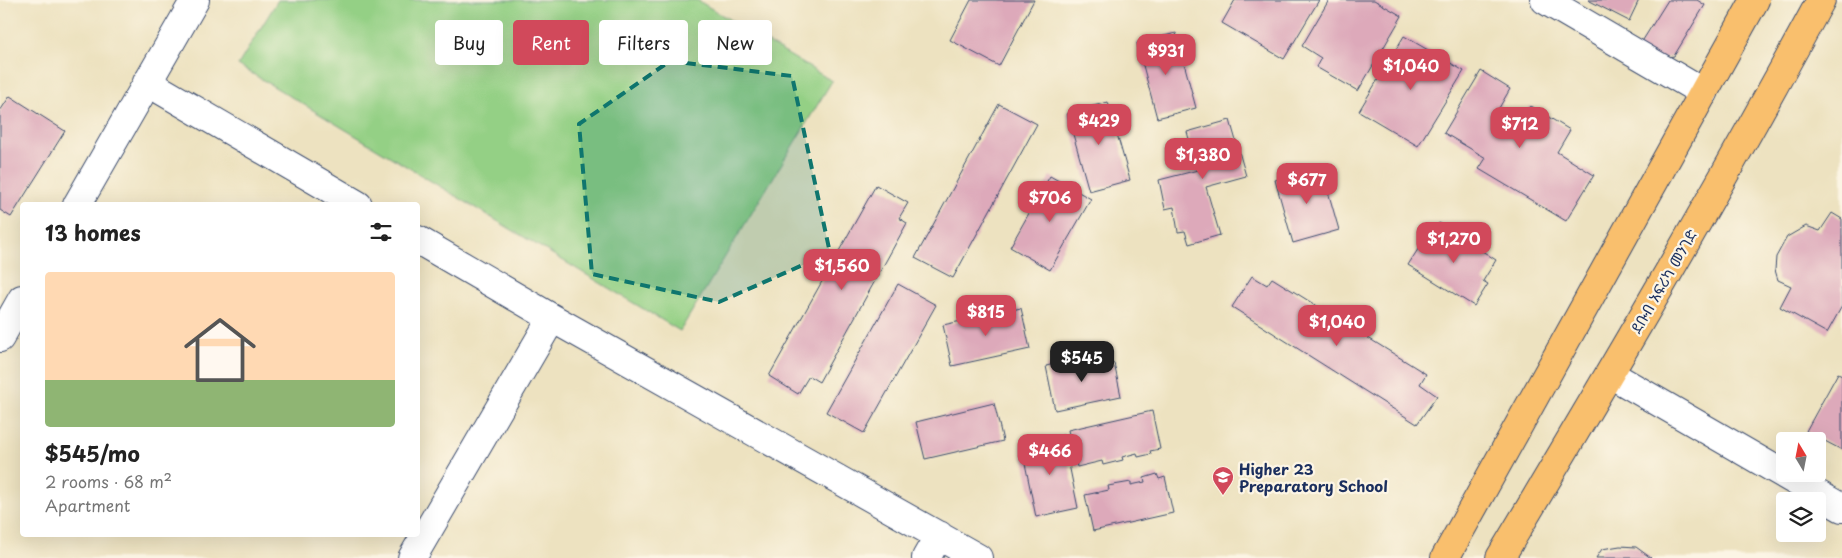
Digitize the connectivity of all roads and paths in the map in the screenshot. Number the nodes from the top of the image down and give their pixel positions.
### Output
1 (195, 0) edge
2 (1546, 0) edge
3 (1755, 0) edge
4 (1821, 0) edge
5 (148, 82) junction
6 (1704, 93) junction
7 (79, 202) edge
8 (353, 202) edge
9 (420, 241) edge
10 (20, 303) edge
11 (552, 318) junction
12 (0, 338) edge
13 (1610, 374) junction
14 (1842, 508) edge
15 (932, 547) edge
16 (412, 558) edge
17 (978, 558) edge
18 (1445, 558) edge
19 (1500, 558) edge

1 - 5 street
2 - 6 street
3 - 6 main road
4 - 13 main road, ደቡብ አፍሪካ መንገድ
5 - 7 street
5 - 8 street
6 - 18 main road
9 - 11 street
10 - 12 street
11 - 15 street
11 - 16 street
13 - 14 street
13 - 19 main road, ደቡብ አፍሪካ መንገድ
15 - 17 street

